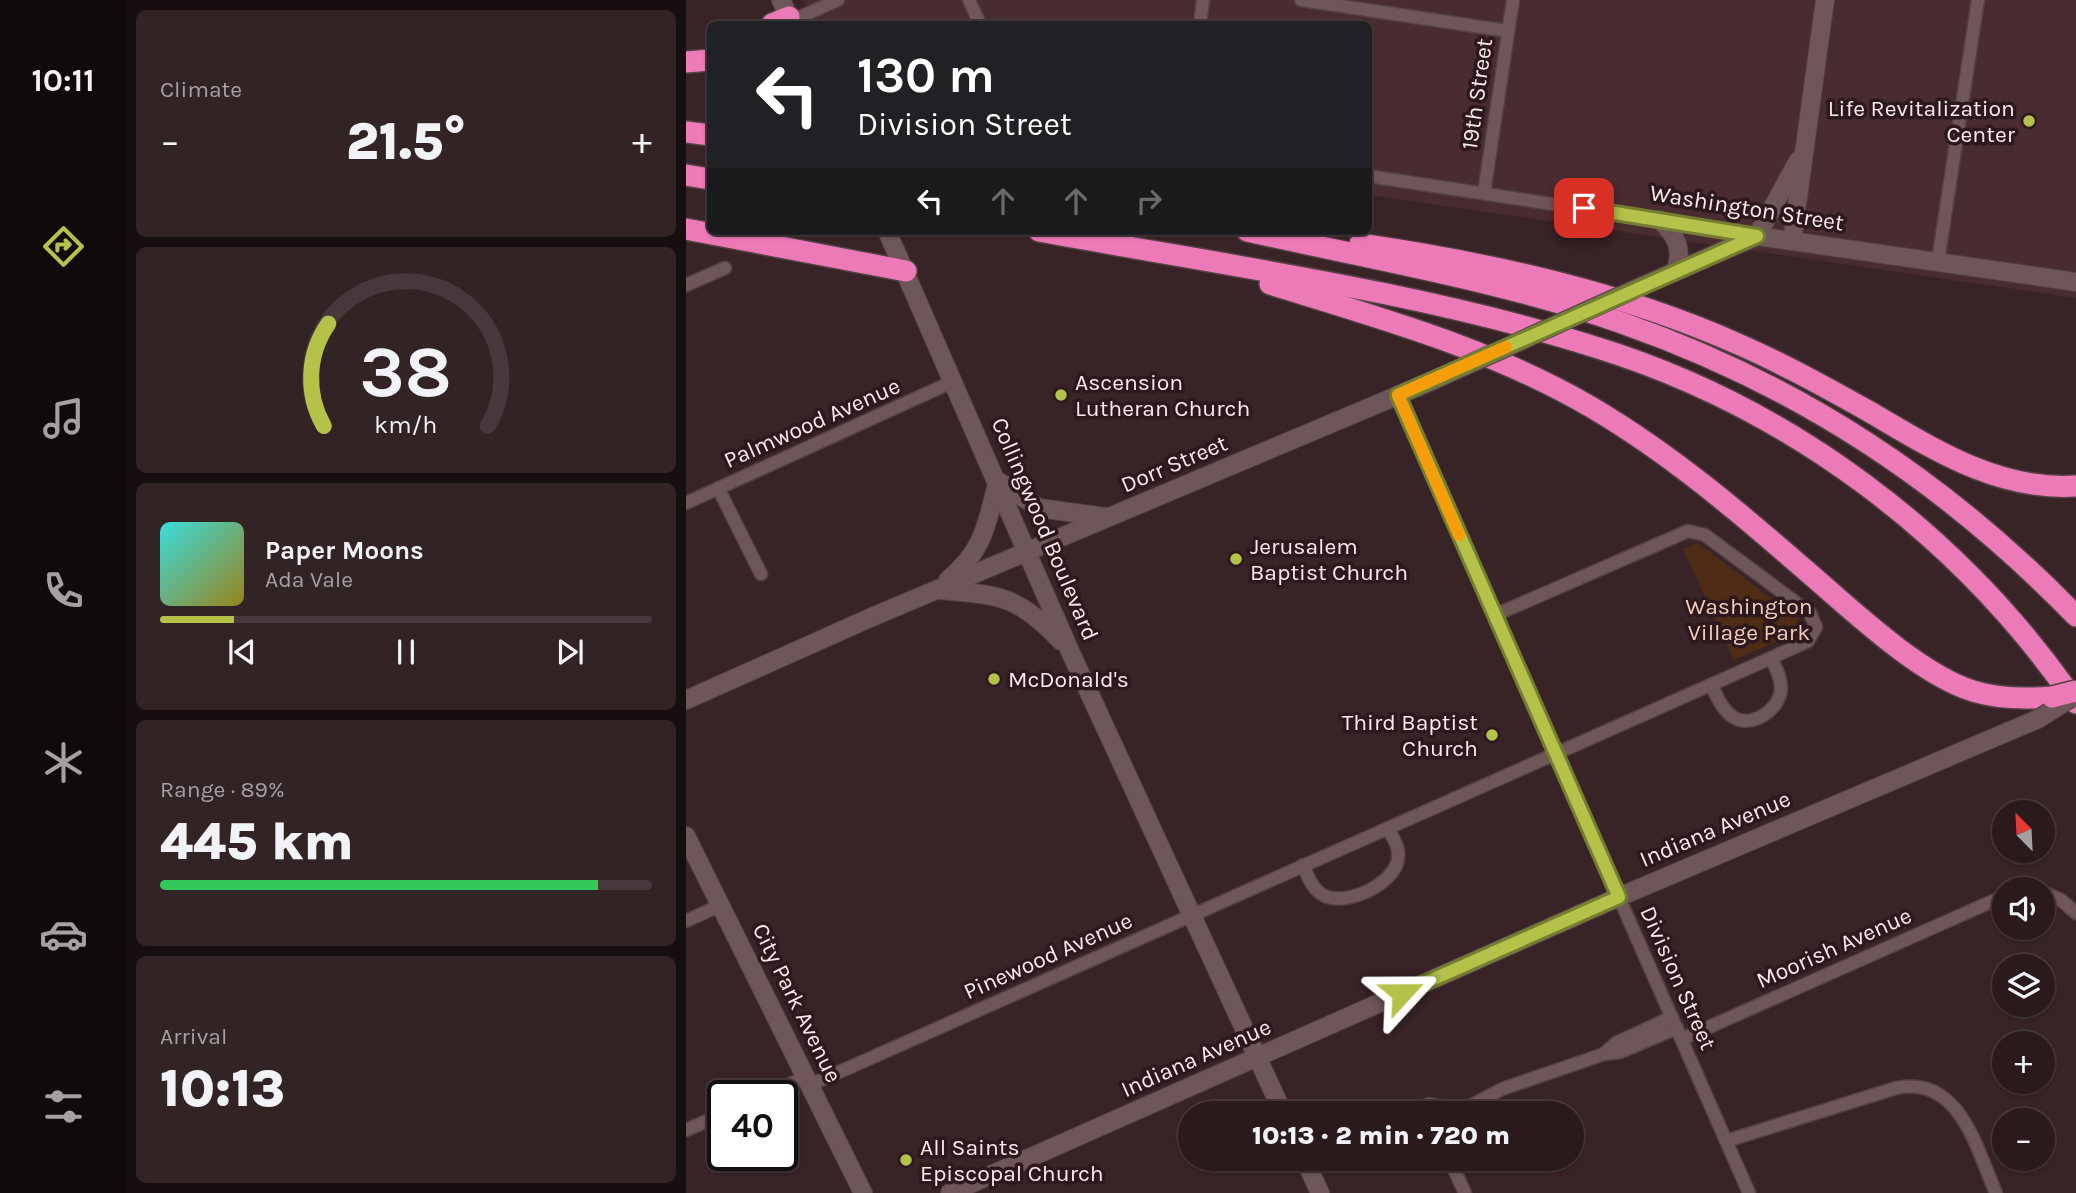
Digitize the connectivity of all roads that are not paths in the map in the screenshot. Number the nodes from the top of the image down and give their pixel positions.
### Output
1 (838, 0) edge
2 (969, 0) edge
3 (1203, 0) edge
4 (1301, 0) edge
5 (1513, 0) edge
6 (1825, 0) edge
7 (1978, 0) edge
8 (785, 18) edge
9 (979, 21) edge
10 (1200, 21) edge
11 (1508, 31) junction
12 (707, 53) edge
13 (707, 60) edge
14 (687, 62) edge
15 (686, 132) edge
16 (707, 135) edge
17 (1803, 157) junction
18 (686, 175) edge
19 (1372, 177) edge
20 (707, 178) edge
21 (1484, 193) junction
22 (1660, 220) junction
23 (686, 229) edge
24 (707, 233) edge
25 (717, 235) edge
26 (889, 235) edge
27 (1060, 235) edge
28 (1264, 235) edge
29 (1303, 235) edge
30 (1757, 236) junction
31 (1792, 241) junction
32 (1188, 259) junction
33 (1938, 261) junction
34 (724, 268) dead end
35 (906, 271) junction
36 (1675, 272) junction
37 (2076, 282) edge
38 (686, 285) edge
39 (954, 381) junction
40 (1398, 395) junction
41 (998, 481) junction
42 (2076, 486) edge
43 (719, 488) junction
44 (686, 503) edge
45 (1112, 517) junction
46 (1028, 552) junction
47 (761, 574) dead end
48 (937, 589) junction
49 (1495, 615) junction
50 (2076, 616) edge
51 (1069, 649) junction
52 (1771, 658) junction
53 (1711, 685) junction
54 (2076, 693) edge
55 (686, 700) edge
56 (2076, 704) edge
57 (1556, 753) junction
58 (1388, 828) junction
59 (686, 836) edge
60 (1303, 865) junction
61 (1619, 897) junction
62 (2055, 897) edge
63 (1992, 901) edge
64 (721, 905) junction
65 (2076, 913) edge
66 (1192, 915) junction
67 (686, 921) edge
68 (1677, 1028) junction
69 (1257, 1058) junction
70 (808, 1081) junction
71 (798, 1084) edge
72 (1277, 1101) edge
73 (1478, 1101) edge
74 (707, 1121) edge
75 (686, 1130) edge
76 (1726, 1141) junction
77 (1310, 1171) edge
78 (1455, 1171) edge
79 (863, 1193) edge
80 (950, 1193) edge
81 (1321, 1193) edge
82 (1465, 1193) edge
83 (1749, 1193) edge
84 (1996, 1193) edge

1 - 8 street
2 - 9 street
3 - 10 street
4 - 11 street
5 - 11 street, 19th Street
6 - 17 main road
7 - 33 street
11 - 21 street, 19th Street
12 - 14 highway
13 - 14 highway
15 - 16 highway
17 - 30 main road
17 - 31 main road
18 - 20 highway
19 - 21 street, Washington Street
21 - 22 street, Washington Street
22 - 30 street, Washington Street
22 - 36 main road
23 - 24 highway
25 - 35 highway
26 - 35 main road, Collingwood Boulevard
27 - 32 highway
28 - 50 highway
29 - 42 highway
30 - 31 main road, Washington Street
30 - 36 main road, Dorr Street
31 - 33 main road, Washington Street
32 - 54 highway, bridge
32 - 56 highway
33 - 37 main road, Washington Street
34 - 38 street
35 - 39 main road, Collingwood Boulevard
36 - 40 main road, Dorr Street, bridge
39 - 41 main road, Collingwood Boulevard
39 - 43 street, Palmwood Avenue
40 - 45 main road, Dorr Street
40 - 49 street, Division Street
41 - 45 main road
41 - 46 main road, Collingwood Boulevard
41 - 48 main road
43 - 44 street, Palmwood Avenue
43 - 47 street
45 - 46 main road, Dorr Street
46 - 48 main road, Dorr Street
46 - 51 main road, Collingwood Boulevard
48 - 51 main road
48 - 55 main road, Dorr Street
49 - 52 street, Pinewood Avenue
49 - 57 street, Division Street
51 - 66 main road, Collingwood Boulevard
52 - 53 street, Pinewood Avenue
52 - 53 street
53 - 57 street, Pinewood Avenue
54 - 61 main road, Indiana Avenue, bridge
57 - 58 street, Pinewood Avenue
57 - 61 street, Division Street
58 - 60 street, Pinewood Avenue
58 - 60 street
59 - 64 main road, City Park Avenue
60 - 66 street, Pinewood Avenue
61 - 68 street, Division Street
61 - 69 main road, Indiana Avenue
62 - 65 street
63 - 68 street, Moorish Avenue
64 - 67 street
64 - 70 main road, City Park Avenue
66 - 69 main road, Collingwood Boulevard
66 - 70 street, Pinewood Avenue
68 - 73 street, Moorish Avenue
68 - 76 street, Division Street
69 - 72 main road, Collingwood Boulevard
69 - 80 main road, Indiana Avenue
70 - 71 street, Pinewood Avenue
70 - 79 main road, City Park Avenue
74 - 75 street
76 - 83 street, Division Street
76 - 84 street
77 - 81 main road
78 - 82 street

